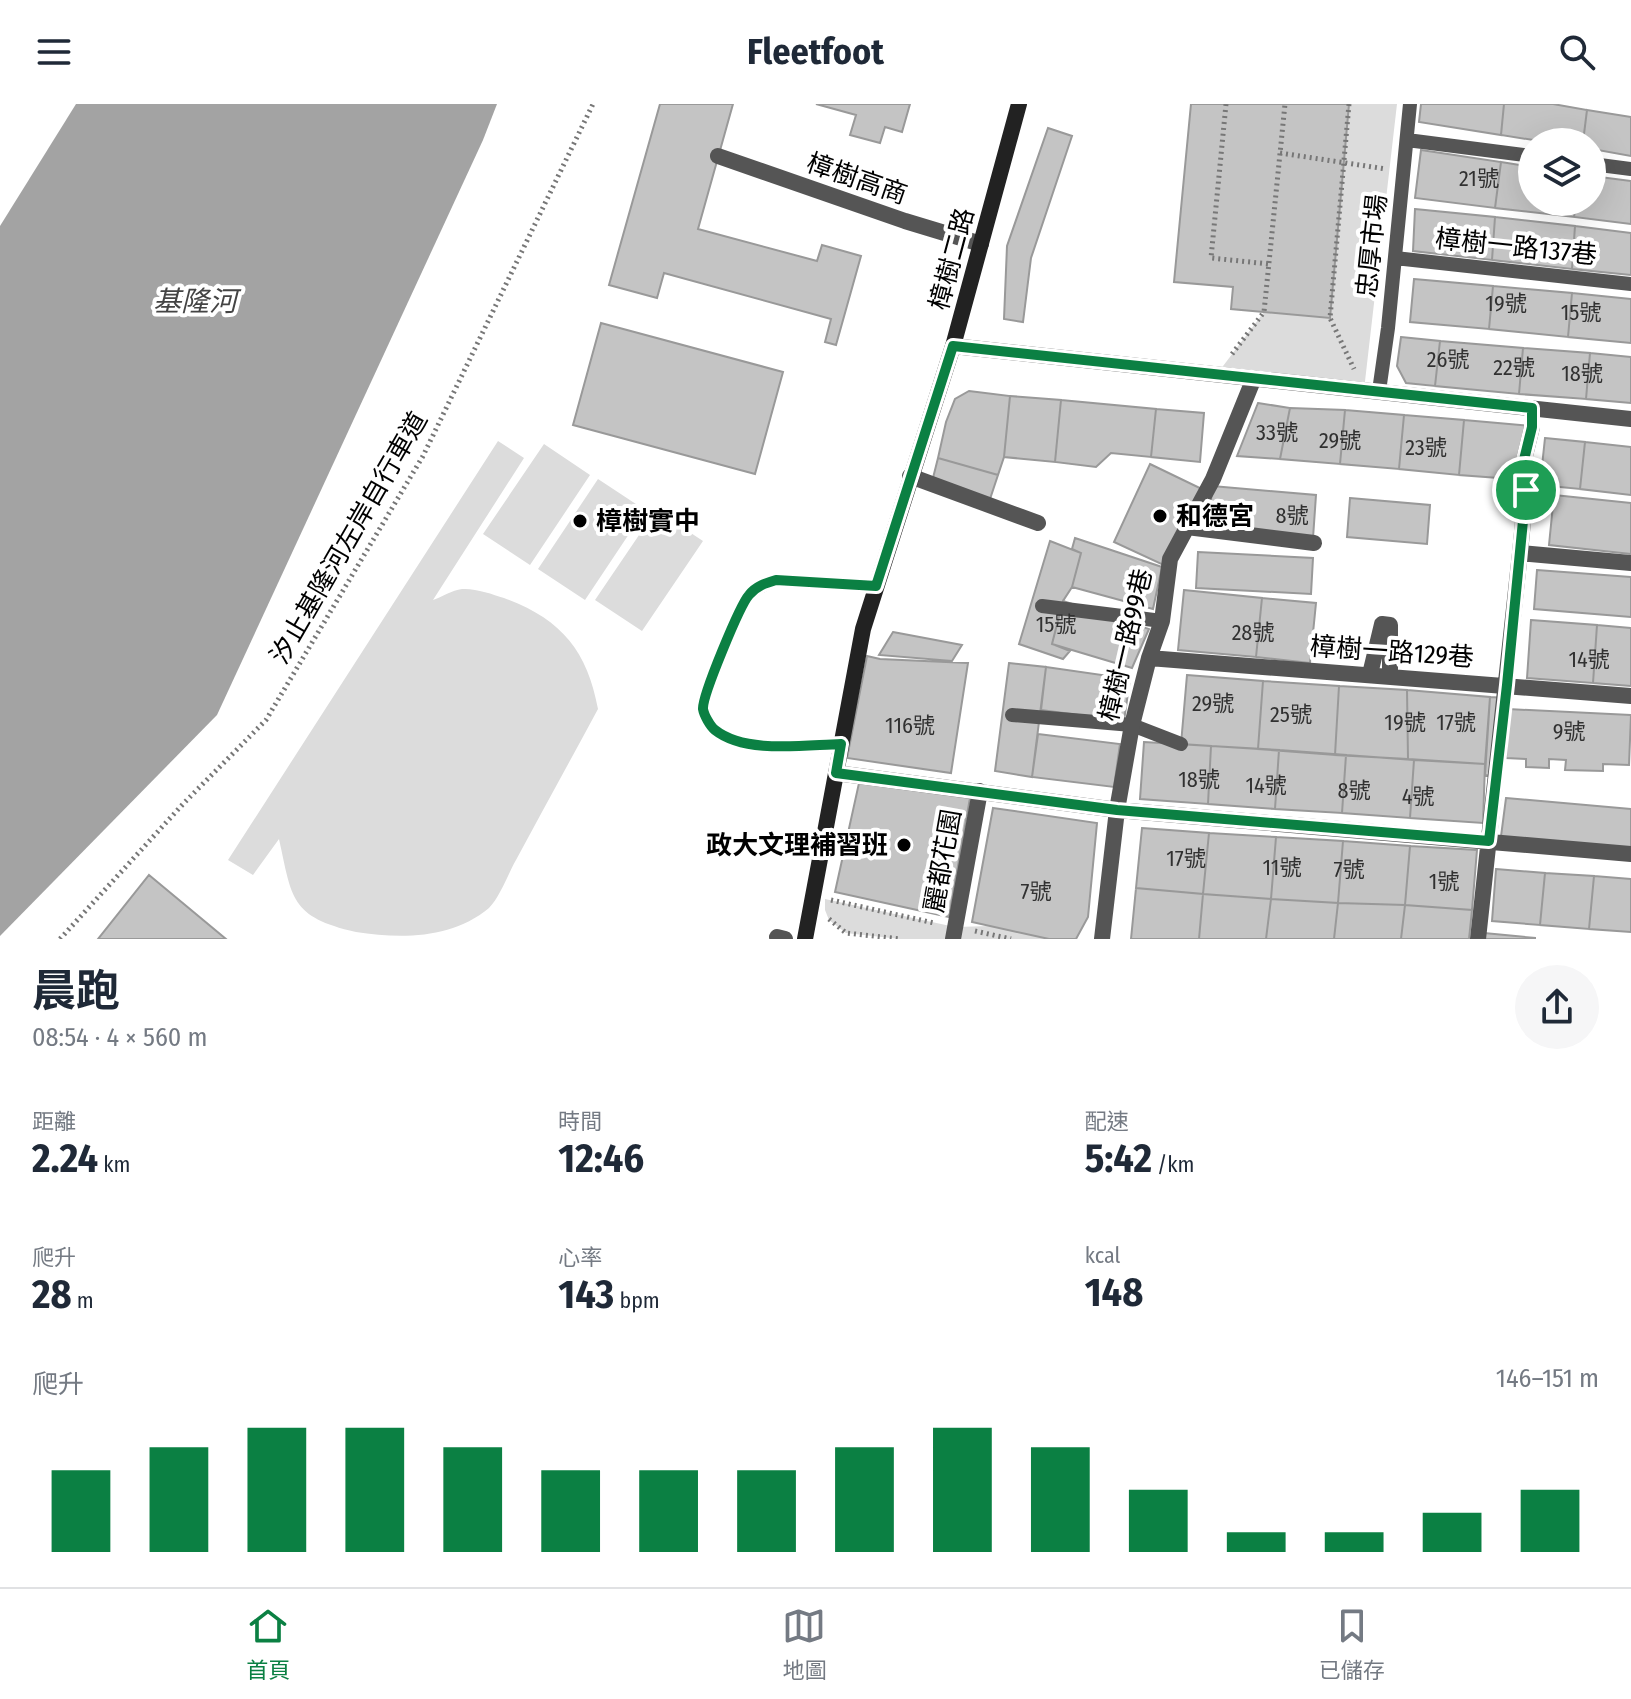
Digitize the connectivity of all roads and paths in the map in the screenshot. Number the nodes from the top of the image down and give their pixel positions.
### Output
1 (593, 104) edge
2 (1019, 104) edge
3 (1226, 104) edge
4 (1285, 104) edge
5 (1349, 104) edge
6 (1410, 104) edge
7 (1407, 140) junction
8 (1280, 153) junction
9 (1518, 154) edge
10 (718, 156) dead end
11 (1344, 163) junction
12 (1606, 166) edge
13 (1631, 169) edge
14 (1390, 170) dead end
15 (981, 244) junction
16 (1395, 258) junction
17 (1269, 264) junction
18 (1631, 284) edge
19 (953, 346) junction
20 (1217, 374) junction
21 (1254, 378) junction
22 (1372, 391) junction
23 (1532, 408) junction
24 (1631, 419) edge
25 (910, 476) junction
26 (1038, 523) dead end
27 (1187, 527) junction
28 (1314, 543) dead end
29 (1520, 553) junction
30 (1631, 563) edge
31 (876, 586) junction
32 (1042, 606) dead end
33 (1162, 621) junction
34 (1149, 658) junction
35 (1371, 670) dead end
36 (1390, 676) junction
37 (1507, 685) junction
38 (1631, 696) edge
39 (1012, 715) dead end
40 (1132, 725) junction
41 (841, 744) junction
42 (1181, 744) dead end
43 (836, 773) junction
44 (980, 791) junction
45 (1117, 810) junction
46 (1489, 841) junction
47 (1631, 854) edge
48 (954, 933) edge
49 (60, 939) edge
50 (805, 939) edge
51 (900, 939) edge
52 (1011, 939) edge
53 (1102, 939) edge
54 (1478, 939) edge

1 - 49 path, 汐止基隆河左岸自行車道
2 - 15 street, 樟樹二路
3 - 17 path
4 - 8 path
5 - 11 path, 忠厚市場
6 - 7 lane, 忠厚市場
7 - 9 lane
7 - 16 lane, 忠厚市場
8 - 11 path
8 - 17 path
10 - 15 street, 樟樹高商
11 - 14 path, 忠厚市場
11 - 22 path, 忠厚市場
12 - 13 lane
15 - 19 street, 樟樹二路
16 - 18 lane, 樟樹一路137巷
16 - 22 lane, 忠厚市場
17 - 20 path
19 - 20 street
19 - 25 street, 樟樹二路
20 - 21 street
21 - 22 street
21 - 27 street, 樟樹一路99巷
22 - 23 street
23 - 24 street
23 - 29 street
25 - 26 street
25 - 31 street, 樟樹二路
27 - 28 street
27 - 33 street, 樟樹一路99巷
29 - 30 street
29 - 37 street
31 - 41 street, 樟樹二路
31 - 41 lane
32 - 33 lane
33 - 34 street, 樟樹一路99巷
34 - 36 street, 樟樹一路129巷
34 - 40 street, 樟樹一路99巷
35 - 36 street
36 - 37 street, 樟樹一路129巷
37 - 38 street, 樟樹一路129巷
37 - 46 street
39 - 40 lane
40 - 42 lane
40 - 45 street, 樟樹一路99巷
41 - 43 street, 樟樹二路
43 - 44 street, 麗都花園
43 - 50 street, 樟樹二路
44 - 45 street, 麗都花園
44 - 48 street, 麗都花園
45 - 46 street, 麗都花園
45 - 53 street, 樟樹一路99巷
46 - 47 street, 麗都花園
46 - 54 street
48 - 51 path
48 - 52 path

